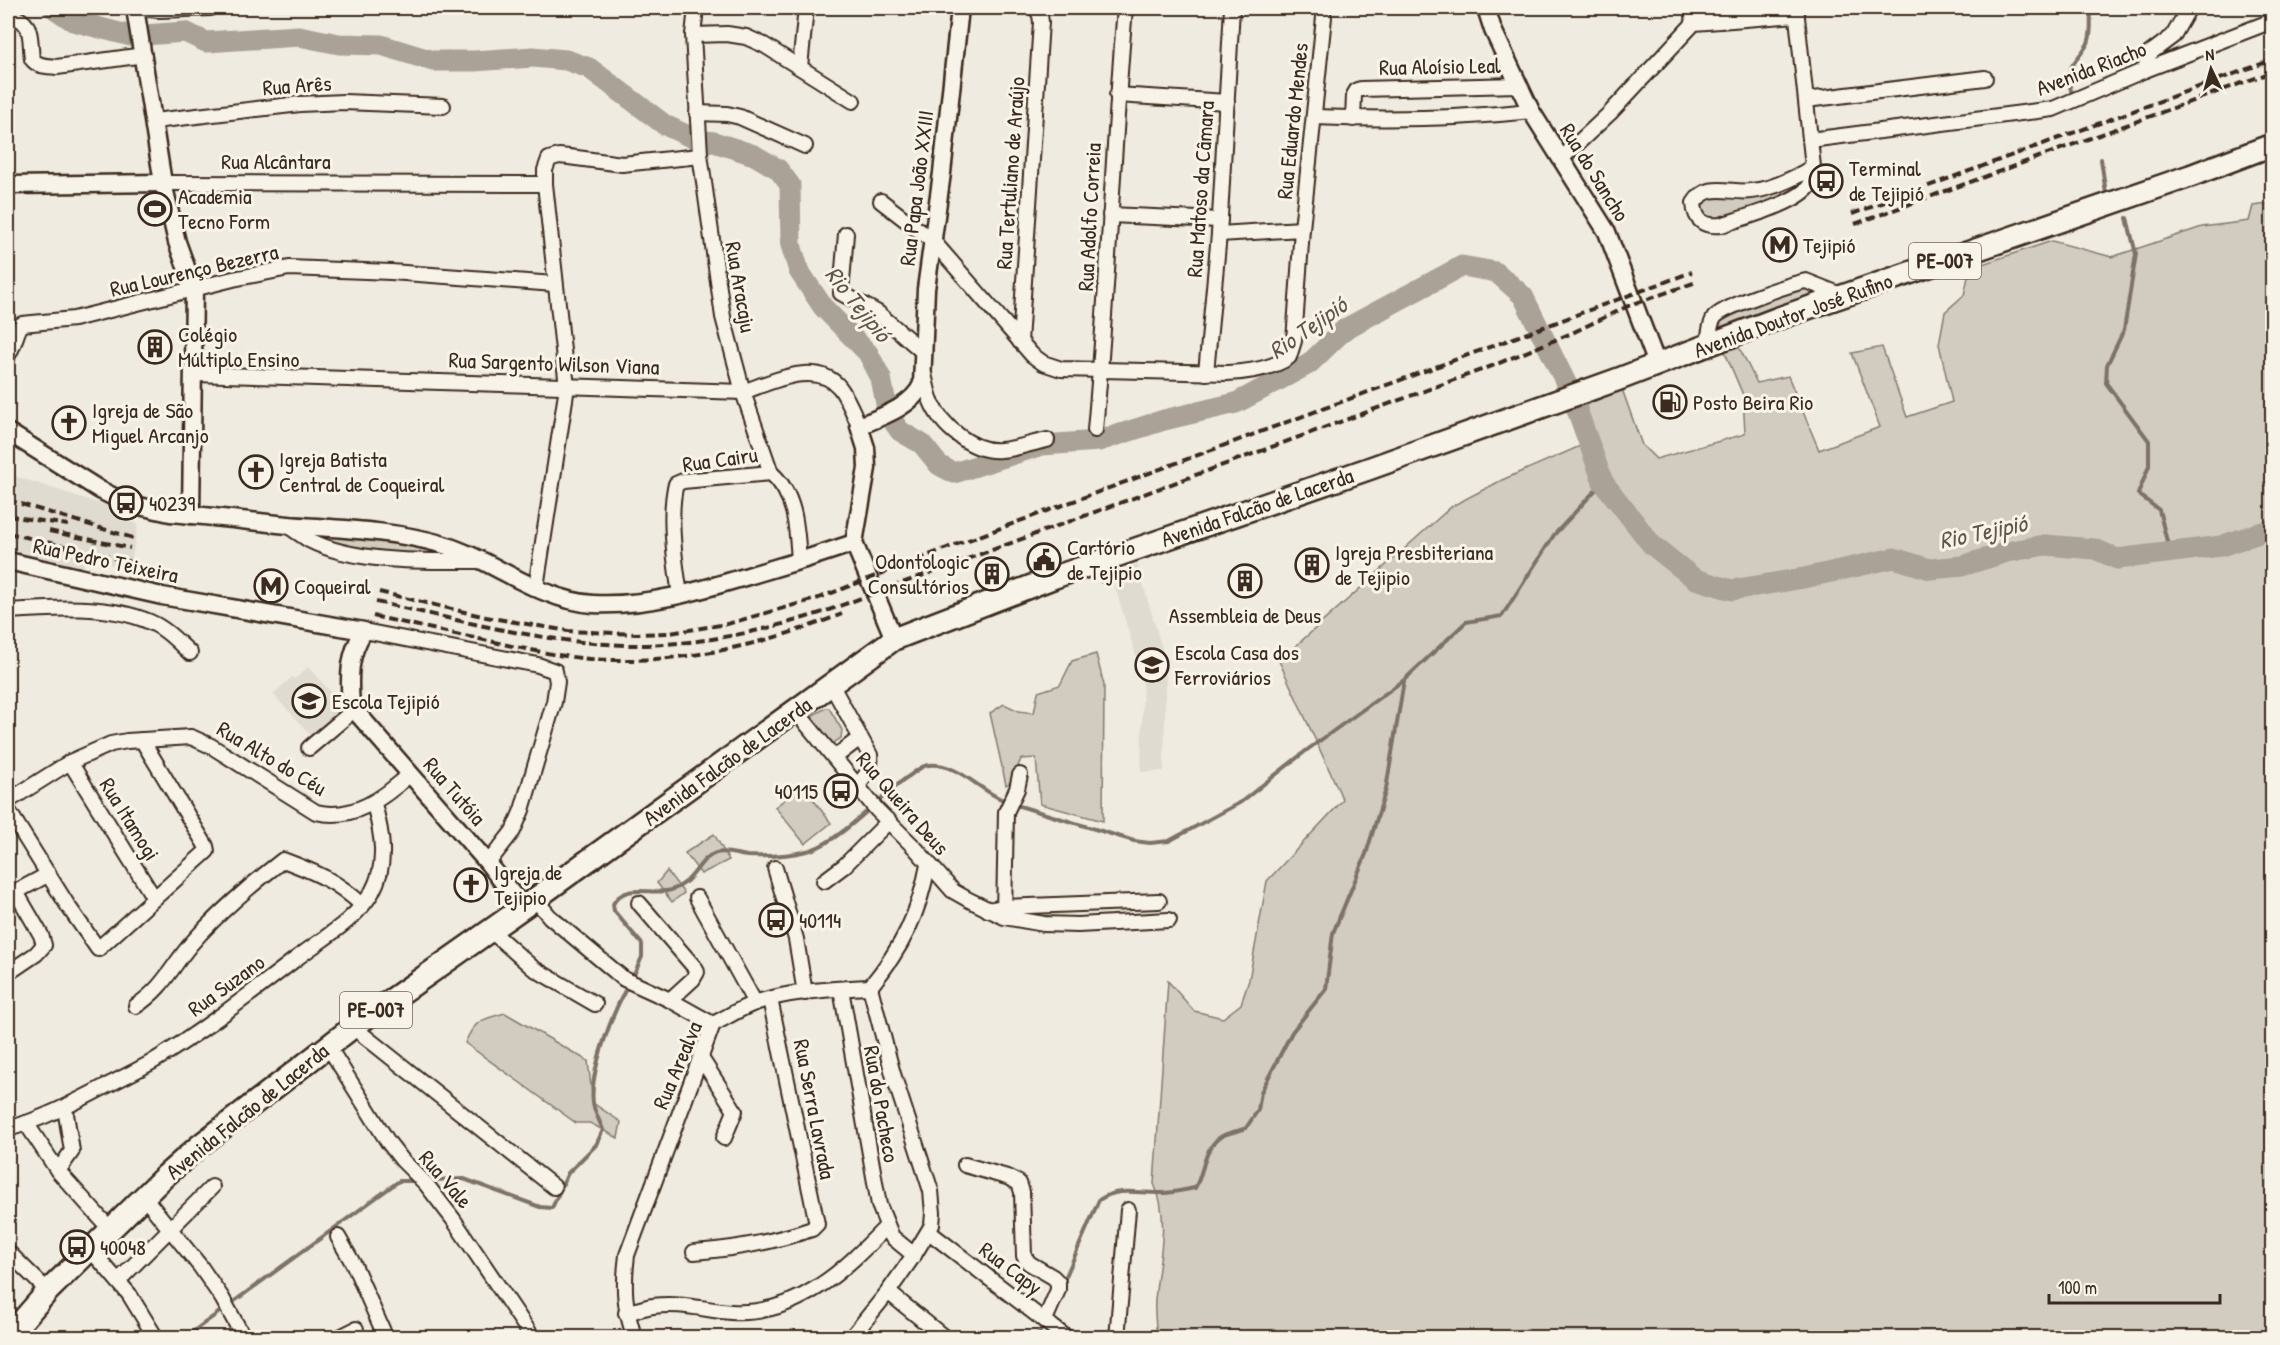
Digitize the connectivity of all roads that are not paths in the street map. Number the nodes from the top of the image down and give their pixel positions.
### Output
1 (211, 8) edge
2 (696, 8) edge
3 (806, 8) edge
4 (960, 8) edge
5 (1036, 8) edge
6 (1125, 8) edge
7 (1232, 8) edge
8 (1486, 8) edge
9 (1692, 8) edge
10 (2189, 8) edge
11 (136, 11) edge
12 (1796, 11) edge
13 (8, 15) edge
14 (1324, 16) dead end
15 (2272, 21) edge
16 (1694, 23) junction
17 (693, 35) junction
18 (144, 52) junction
19 (800, 67) junction
20 (2145, 70) junction
21 (1985, 78) dead end
22 (1518, 85) junction
23 (1117, 95) junction
24 (1806, 100) junction
25 (853, 101) dead end
26 (1227, 102) junction
27 (443, 106) dead end
28 (1531, 111) junction
29 (697, 115) junction
30 (1314, 117) junction
31 (1353, 118) junction
32 (154, 121) junction
33 (1810, 140) junction
34 (2272, 145) edge
35 (805, 146) dead end
36 (700, 155) junction
37 (1561, 159) junction
38 (1814, 167) junction
39 (163, 183) junction
40 (545, 184) junction
41 (8, 185) edge
42 (881, 201) dead end
43 (1110, 215) junction
44 (1220, 220) junction
45 (1302, 229) junction
46 (846, 234) dead end
47 (1219, 234) junction
48 (933, 242) junction
49 (555, 284) junction
50 (194, 289) junction
51 (1020, 342) junction
52 (923, 352) junction
53 (8, 355) edge
54 (1657, 364) junction
55 (1100, 370) junction
56 (1206, 373) junction
57 (194, 374) junction
58 (924, 374) junction
59 (567, 387) junction
60 (743, 392) junction
61 (1569, 397) joint
62 (860, 426) junction
63 (1095, 430) dead end
64 (8, 432) edge
65 (1047, 440) dead end
66 (771, 474) junction
67 (191, 515) junction
68 (286, 524) junction
69 (854, 543) junction
70 (8, 561) edge
71 (480, 561) junction
72 (799, 561) junction
73 (536, 587) junction
74 (680, 594) junction
75 (8, 611) edge
76 (364, 631) junction
77 (894, 639) junction
78 (190, 653) dead end
79 (832, 686) junction
80 (352, 708) junction
81 (796, 711) junction
82 (860, 738) junction
83 (142, 740) junction
84 (309, 748) dead end
85 (835, 757) junction
86 (70, 762) junction
87 (410, 774) junction
88 (1020, 775) dead end
89 (859, 789) junction
90 (8, 801) edge
91 (374, 804) junction
92 (8, 810) edge
93 (889, 821) junction
94 (488, 863) junction
95 (928, 865) junction
96 (775, 868) dead end
97 (49, 874) junction
98 (824, 881) dead end
99 (12, 894) edge
100 (154, 898) junction
101 (697, 898) dead end
102 (1159, 901) dead end
103 (639, 903) dead end
104 (529, 904) junction
105 (362, 905) junction
106 (1004, 912) junction
107 (1169, 920) dead end
108 (490, 930) junction
109 (8, 973) edge
110 (870, 987) junction
111 (841, 989) junction
112 (805, 993) junction
113 (771, 999) junction
114 (670, 1000) junction
115 (755, 1003) junction
116 (595, 1004) dead end
117 (136, 1006) dead end
118 (713, 1024) junction
119 (353, 1027) junction
120 (328, 1046) junction
121 (700, 1058) junction
122 (65, 1108) junction
123 (26, 1123) junction
124 (8, 1129) edge
125 (724, 1138) dead end
126 (965, 1165) dead end
127 (58, 1171) junction
128 (212, 1187) dead end
129 (554, 1187) dead end
130 (144, 1197) junction
131 (1128, 1210) dead end
132 (887, 1226) junction
133 (110, 1229) junction
134 (170, 1230) junction
135 (928, 1232) junction
136 (338, 1237) dead end
137 (90, 1249) junction
138 (8, 1252) edge
139 (694, 1252) dead end
140 (914, 1255) junction
141 (118, 1281) junction
142 (48, 1291) junction
143 (888, 1292) junction
144 (626, 1313) junction
145 (1047, 1322) junction
146 (356, 1329) dead end
147 (8, 1337) edge
148 (156, 1338) edge
149 (244, 1338) edge
150 (338, 1338) edge
151 (386, 1338) edge
152 (532, 1338) edge
153 (635, 1338) edge
154 (851, 1338) edge
155 (945, 1338) edge
156 (1043, 1338) edge
157 (1067, 1338) edge
158 (1117, 1338) edge

1 - 11 street
2 - 17 street, Rua Aracaju
3 - 19 street
4 - 48 street, Rua Papa João XXIII
5 - 51 street, Rua Tertuliano de Araújo
6 - 23 street, Rua Adolfo Correia
7 - 26 street, Rua Matoso da Câmara
8 - 22 street, Rua do Sancho
9 - 16 street
10 - 20 street
11 - 18 street
12 - 16 street
12 - 24 street
13 - 18 street
14 - 30 street, Rua Eduardo Mendes
15 - 20 street, Avenida Riacho
16 - 37 street
17 - 19 street
17 - 29 street, Rua Aracaju
18 - 32 street
19 - 25 street
20 - 33 street, Avenida Riacho
21 - 24 street
22 - 28 street, Rua do Sancho
22 - 31 street, Rua Aloísio Leal
23 - 26 street
23 - 43 street, Rua Adolfo Correia
24 - 33 street
26 - 44 street, Rua Matoso da Câmara
27 - 32 street, Rua Arês
28 - 31 street
28 - 37 street, Rua do Sancho
29 - 35 street
29 - 36 street, Rua Aracaju
30 - 31 street
30 - 45 street, Rua Eduardo Mendes
32 - 39 street
33 - 38 street
34 - 54 main road, Avenida Doutor José Rufino / PE-007
36 - 40 street
36 - 60 street, Rua Aracaju
37 - 54 street, Rua do Sancho
38 - 38 street
39 - 40 street, Rua Alcântara
39 - 41 street, Rua Alcântara
39 - 50 street
40 - 49 street
42 - 48 street
43 - 44 street
43 - 55 street, Rua Adolfo Correia
44 - 47 street, Rua Matoso da Câmara
45 - 47 street, Rua Eduardo Mendes
45 - 56 street, Rua Eduardo Mendes
46 - 52 street
47 - 56 street, Rua Matoso da Câmara
48 - 51 street
48 - 52 street, Rua Papa João XXIII
49 - 50 street, Rua Lourenço Bezerra
49 - 59 street
50 - 53 street, Rua Lourenço Bezerra
50 - 57 street
51 - 55 street
52 - 58 street, Rua Papa João XXIII
54 - 61 main road, Avenida Doutor José Rufino / PE-007
55 - 56 street
55 - 63 street, Rua Adolfo Correia
57 - 59 street, Rua Sargento Wilson Viana
57 - 67 street
58 - 62 street, Rua Papa João XXIII
58 - 65 street, Rua Papa João XXIII
59 - 60 street, Rua Sargento Wilson Viana
59 - 73 street
60 - 62 street, Rua Sargento Wilson Viana
60 - 66 street, Rua Aracaju
61 - 77 main road, Avenida Falcão de Lacerda / PE-007
62 - 69 street, Rua Sargento Wilson Viana
64 - 67 street
66 - 72 street, Rua Aracaju
66 - 74 street, Rua Cairu
67 - 68 street
68 - 71 street
68 - 71 street
69 - 72 street
69 - 77 street
70 - 76 street, Rua Pedro Teixeira
71 - 73 street
72 - 74 street
73 - 74 street
75 - 78 street
76 - 80 street
76 - 94 street
77 - 79 main road, Avenida Falcão de Lacerda / PE-007
79 - 81 main road, Avenida Falcão de Lacerda / PE-007
79 - 82 street
80 - 84 street
80 - 87 street, Rua Tutóia
81 - 85 street, Rua Queira Deus
81 - 104 main road, Avenida Falcão de Lacerda / PE-007
82 - 85 street
82 - 89 street
83 - 86 street, Rua Alto do Céu
83 - 91 street, Rua Alto do Céu
83 - 100 street
85 - 89 street, Rua Queira Deus
86 - 90 street, Rua Alto do Céu
86 - 100 street, Rua Itamogi
87 - 91 street, Rua Alto do Céu
87 - 94 street, Rua Tutóia
88 - 106 street
89 - 93 street, Rua Queira Deus
91 - 105 street, Rua Suzano
92 - 97 street
93 - 95 street, Rua Queira Deus
93 - 98 street
94 - 104 street, Rua Tutóia
95 - 106 street, Rua Queira Deus
95 - 110 street
96 - 112 street
97 - 99 street
97 - 100 street
99 - 109 street
101 - 115 street
102 - 106 street, Rua Queira Deus
103 - 114 street
104 - 108 main road, Avenida Falcão de Lacerda / PE-007
104 - 114 street
105 - 117 street
105 - 122 street, Rua Suzano
106 - 107 street, Rua Queira Deus
108 - 116 street
108 - 119 main road, Avenida Falcão de Lacerda / PE-007
110 - 111 street, Rua Arealva
110 - 135 street
111 - 112 street, Rua Arealva
111 - 132 street, Rua do Pacheco
112 - 113 street, Rua Arealva
113 - 115 street, Rua Arealva
113 - 139 street, Rua Serra Lavrada
114 - 118 street
115 - 118 street, Rua Arealva
118 - 121 street, Rua Arealva
119 - 120 main road, Avenida Falcão de Lacerda / PE-007
119 - 129 street
120 - 130 main road, Avenida Falcão de Lacerda / PE-007
120 - 152 street, Rua Vale
121 - 125 street
121 - 144 street, Rua Arealva
122 - 123 street, Rua Suzano
122 - 127 street
123 - 124 street, Rua Suzano
123 - 127 street
126 - 145 street
127 - 133 street
128 - 134 street
130 - 133 main road, Avenida Falcão de Lacerda / PE-007
130 - 134 street
131 - 158 street
132 - 140 street
132 - 144 street
133 - 137 main road, Avenida Falcão de Lacerda / PE-007
134 - 141 street
134 - 149 street
135 - 140 street
135 - 145 street, Rua Capy
136 - 151 street
137 - 141 street
137 - 142 main road, Avenida Falcão de Lacerda / PE-007
138 - 142 street
140 - 143 street
141 - 148 street
142 - 147 main road, Avenida Falcão de Lacerda / PE-007
143 - 154 street
143 - 155 street
144 - 153 street, Rua Arealva
145 - 156 street
145 - 157 street, Rua Capy
146 - 150 street

